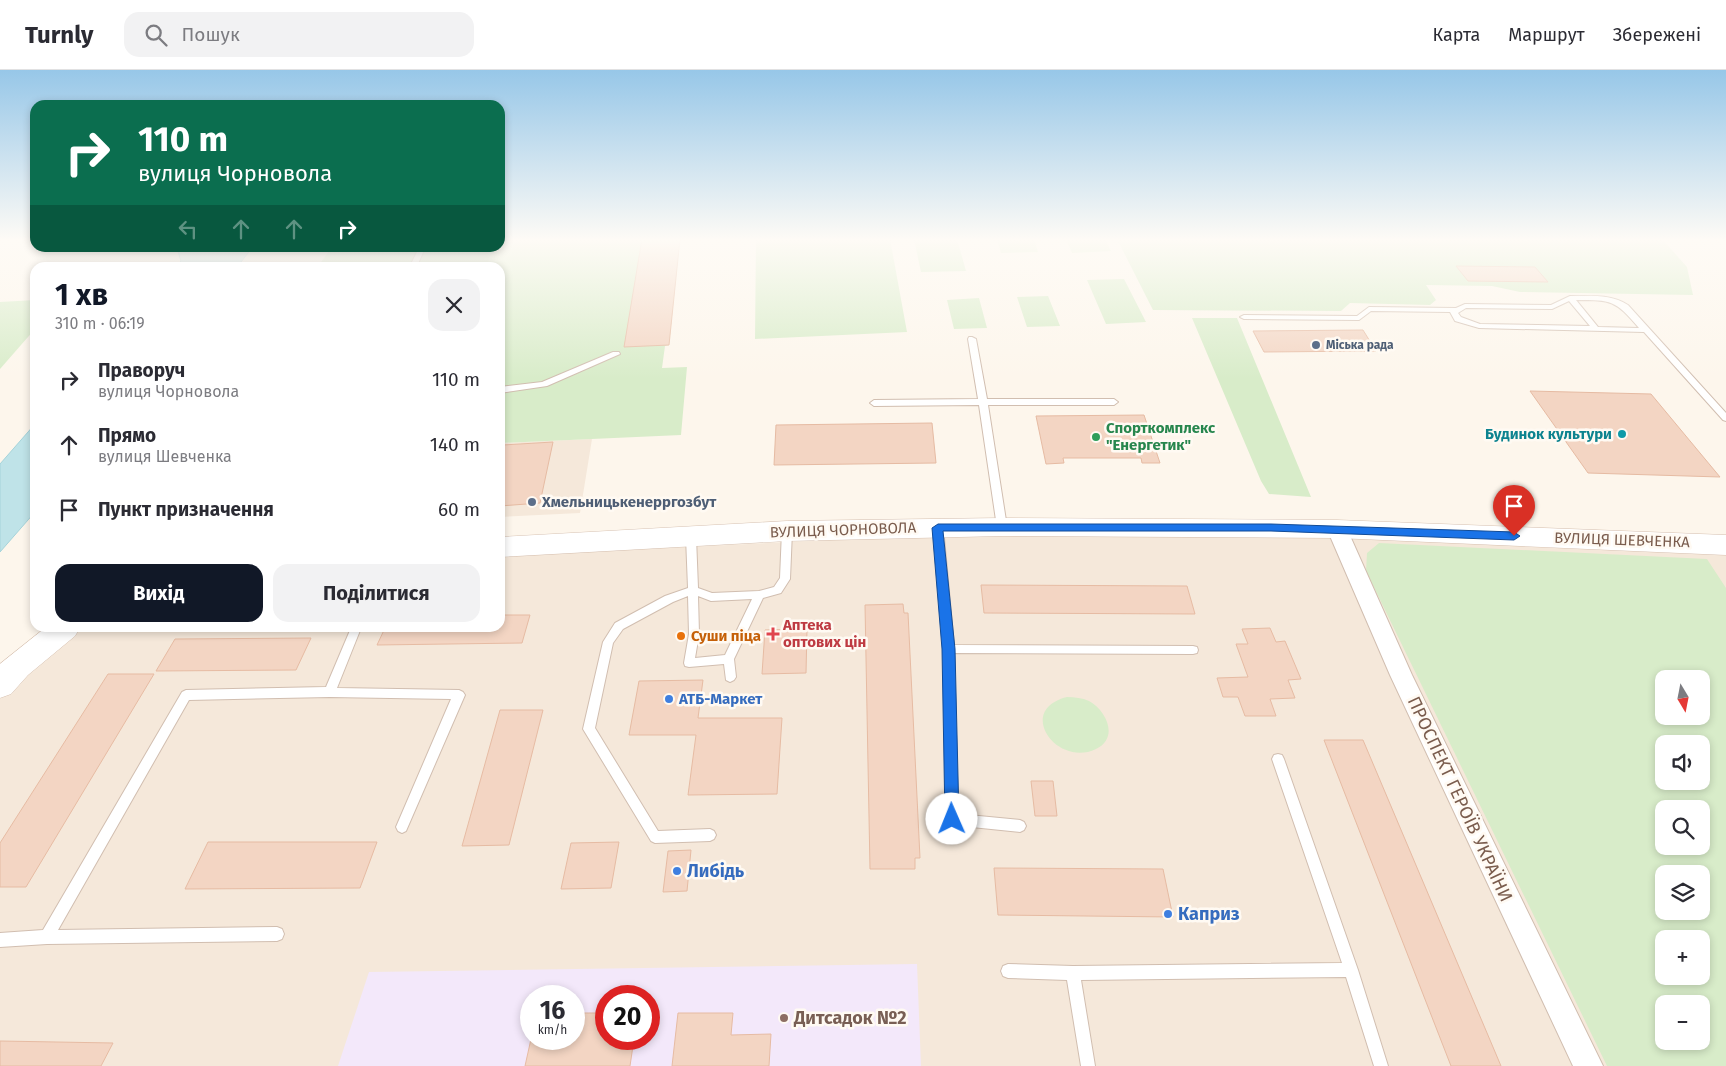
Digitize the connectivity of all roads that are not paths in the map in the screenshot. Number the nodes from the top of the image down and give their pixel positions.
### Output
1 (1570, 298) junction
2 (1455, 310) junction
3 (1244, 317) dead end
4 (1596, 329) junction
5 (1645, 330) junction
6 (972, 339) dead end
7 (616, 354) dead end
8 (505, 389) edge
9 (874, 402) dead end
10 (983, 402) junction
11 (1114, 402) dead end
12 (1726, 418) edge
13 (1002, 527) junction
14 (938, 528) junction
15 (1337, 529) junction
16 (787, 531) junction
17 (691, 537) junction
18 (1726, 544) edge
19 (505, 548) edge
20 (693, 590) junction
21 (759, 595) junction
22 (61, 632) edge
23 (354, 632) edge
24 (948, 649) junction
25 (1193, 650) dead end
26 (729, 659) junction
27 (730, 677) dead end
28 (0, 685) edge
29 (330, 692) junction
30 (1278, 758) dead end
31 (402, 826) dead end
32 (1020, 826) dead end
33 (710, 835) dead end
34 (277, 934) dead end
35 (47, 937) junction
36 (0, 940) edge
37 (1351, 970) junction
38 (1008, 971) dead end
39 (1074, 973) junction
40 (1088, 1066) edge
41 (1381, 1066) edge
42 (1588, 1066) edge

1 - 2 lane
1 - 4 lane
1 - 5 lane
2 - 3 lane
2 - 4 lane
4 - 5 lane
5 - 12 lane
6 - 10 lane
7 - 8 lane
9 - 10 lane
10 - 11 lane
10 - 13 lane
13 - 14 street, ВУЛИЦЯ ЧОРНОВОЛА
13 - 15 street, ВУЛИЦЯ ЧОРНОВОЛА
14 - 16 street, ВУЛИЦЯ ЧОРНОВОЛА
14 - 24 lane
15 - 18 street, ВУЛИЦЯ ШЕВЧЕНКА
15 - 42 street, ПРОСПЕКТ ГЕРОЇВ УКРАЇНИ
16 - 17 street, ВУЛИЦЯ ЧОРНОВОЛА
16 - 21 lane
17 - 19 street, ВУЛИЦЯ ЧОРНОВОЛА
17 - 20 lane
20 - 21 lane
20 - 26 lane
20 - 33 lane
21 - 26 lane
22 - 28 street
23 - 29 lane
24 - 25 lane
24 - 32 lane
26 - 27 lane
29 - 31 lane
29 - 35 lane
30 - 37 lane
34 - 35 lane
35 - 36 lane
37 - 39 lane
37 - 41 lane
38 - 39 lane
39 - 40 lane

